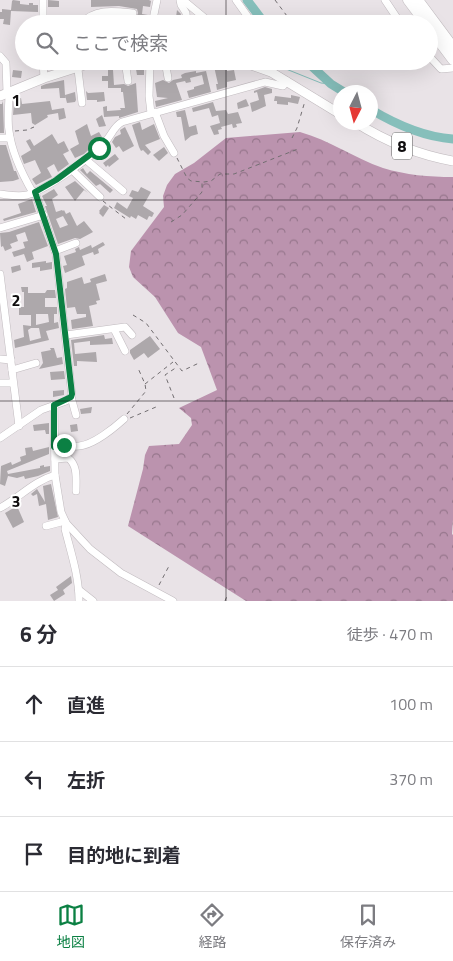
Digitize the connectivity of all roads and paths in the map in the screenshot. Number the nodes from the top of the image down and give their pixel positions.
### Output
1 (43, 0) edge
2 (157, 0) edge
3 (182, 0) edge
4 (236, 0) edge
5 (276, 0) edge
6 (386, 0) edge
7 (408, 0) edge
8 (418, 0) edge
9 (133, 13) dead end
10 (42, 15) edge
11 (90, 15) edge
12 (154, 15) edge
13 (186, 15) edge
14 (201, 15) edge
15 (247, 15) edge
16 (287, 15) edge
17 (394, 15) edge
18 (419, 15) edge
19 (429, 15) edge
20 (438, 27) edge
21 (438, 40) edge
22 (453, 47) edge
23 (0, 56) edge
24 (453, 60) edge
25 (438, 66) edge
26 (453, 68) edge
27 (44, 70) edge
28 (63, 70) edge
29 (79, 70) edge
30 (126, 70) edge
31 (150, 70) edge
32 (166, 70) edge
33 (266, 70) edge
34 (44, 78) junction
35 (168, 78) dead end
36 (128, 81) dead end
37 (287, 81) junction
38 (307, 93) junction
39 (5, 94) edge
40 (82, 103) dead end
41 (333, 110) edge
42 (153, 112) junction
43 (34, 127) dead end
44 (371, 130) edge
45 (10, 134) junction
46 (0, 138) edge
47 (292, 138) dead end
48 (298, 149) dead end
49 (174, 153) joint
50 (85, 159) junction
51 (453, 161) edge
52 (71, 170) junction
53 (202, 182) junction
54 (123, 191) dead end
55 (34, 192) junction
56 (0, 194) edge
57 (100, 197) joint
58 (44, 216) junction
59 (126, 218) dead end
60 (171, 222) dead end
61 (0, 228) edge
62 (76, 243) dead end
63 (55, 251) junction
64 (1, 279) edge
65 (133, 315) dead end
66 (3, 321) edge
67 (114, 329) junction
68 (66, 335) junction
69 (132, 335) dead end
70 (125, 351) dead end
71 (0, 359) edge
72 (11, 360) junction
73 (174, 362) junction
74 (36, 363) dead end
75 (199, 363) dead end
76 (178, 366) junction
77 (138, 368) dead end
78 (12, 370) junction
79 (0, 383) edge
80 (13, 383) junction
81 (145, 384) junction
82 (71, 397) junction
83 (174, 398) dead end
84 (54, 405) junction
85 (156, 407) dead end
86 (76, 415) dead end
87 (124, 419) junction
88 (19, 426) junction
89 (0, 438) edge
90 (54, 447) junction
91 (55, 459) junction
92 (55, 475) junction
93 (76, 491) dead end
94 (0, 508) edge
95 (66, 522) junction
96 (46, 526) dead end
97 (169, 566) dead end
98 (80, 590) junction
99 (156, 591) junction
100 (227, 596) dead end
101 (80, 601) edge
102 (93, 601) edge
103 (173, 601) edge
104 (225, 601) edge

1 - 10 street
2 - 12 street
3 - 13 street
3 - 14 street
4 - 15 street
5 - 16 path
6 - 17 street
7 - 18 highway
8 - 19 highway
9 - 11 street
20 - 22 highway
21 - 24 highway
23 - 39 street
25 - 26 street
27 - 34 street
28 - 34 main road
29 - 40 street
30 - 36 street
31 - 42 street
32 - 35 street
33 - 37 main road
34 - 39 main road
37 - 38 main road
37 - 42 street
38 - 41 main road
38 - 47 path
39 - 45 street
42 - 49 street
42 - 50 street
43 - 45 path
44 - 51 main road, 8
45 - 46 street
45 - 55 street
48 - 53 path
49 - 53 path
50 - 52 street
50 - 54 street
52 - 55 street
52 - 57 street
53 - 60 path
55 - 56 street
55 - 58 street
57 - 59 path
58 - 61 street
58 - 63 street
62 - 63 street
63 - 68 street
64 - 66 street
65 - 73 path
66 - 72 street
67 - 68 street
67 - 69 street
67 - 70 street
68 - 82 street
71 - 72 street
72 - 78 street
73 - 76 path
73 - 81 path
74 - 78 street
75 - 76 path
76 - 83 path
77 - 81 path
78 - 80 street
79 - 80 street
80 - 88 street
81 - 87 path
82 - 84 street
82 - 86 street
84 - 88 street
84 - 90 street
85 - 87 path
87 - 90 street
88 - 89 street
90 - 91 street
91 - 92 street
91 - 93 street
92 - 94 street
92 - 95 street
95 - 96 street
95 - 98 street
95 - 99 street
97 - 99 path
98 - 101 street
98 - 102 street
99 - 103 street
100 - 104 path

